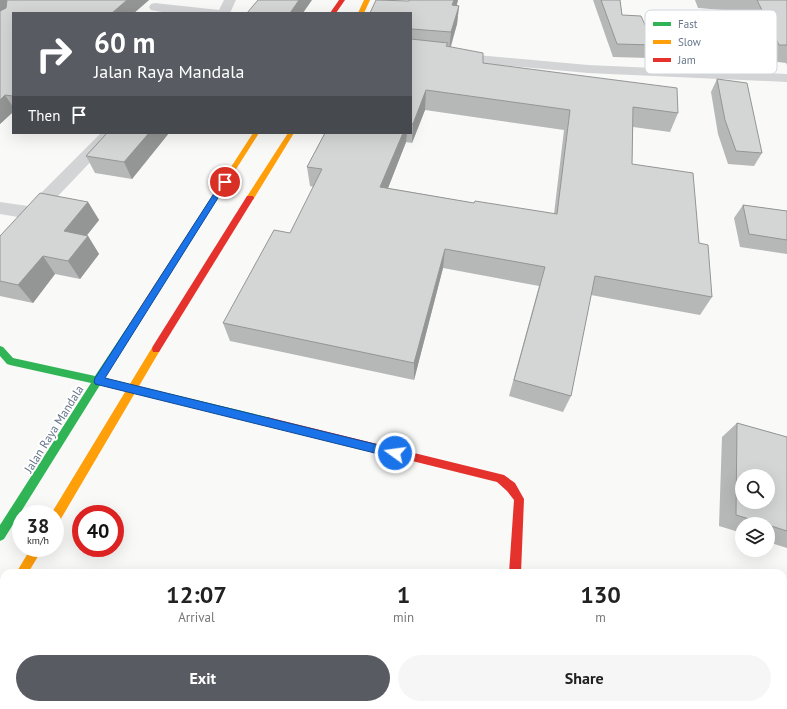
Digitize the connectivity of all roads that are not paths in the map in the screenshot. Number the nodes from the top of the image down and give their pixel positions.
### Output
1 (230, 0) edge
2 (342, 0) edge
3 (367, 0) edge
4 (156, 7) edge
5 (207, 12) edge
6 (224, 12) edge
7 (334, 12) edge
8 (361, 12) edge
9 (412, 53) edge
10 (645, 72) edge
11 (699, 74) edge
12 (787, 78) edge
13 (109, 134) edge
14 (255, 134) edge
15 (290, 134) edge
16 (0, 208) edge
17 (32, 213) junction
18 (0, 250) edge
19 (3, 357) edge
20 (98, 381) junction
21 (132, 388) junction
22 (63, 505) edge
23 (0, 535) edge
24 (32, 557) edge
25 (24, 569) edge
26 (516, 569) edge

1 - 6 street
2 - 7 main road
3 - 8 main road
4 - 5 street
9 - 10 street
11 - 12 street
13 - 17 street
14 - 20 main road, Jalan Raya Mandala
15 - 21 main road
16 - 17 street
17 - 18 street
19 - 20 main road
20 - 21 main road
20 - 23 main road, Jalan Raya Mandala
21 - 22 main road
21 - 26 main road
24 - 25 main road

